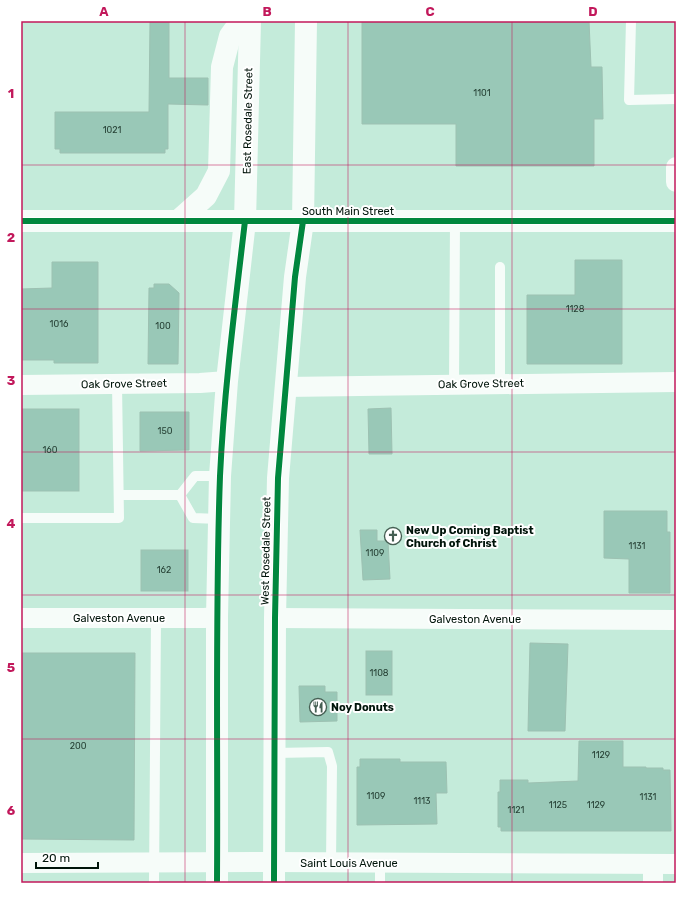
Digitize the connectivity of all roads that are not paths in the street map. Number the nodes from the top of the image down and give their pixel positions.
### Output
1 (241, 21) edge
2 (250, 21) edge
3 (306, 21) edge
4 (631, 21) edge
5 (676, 99) edge
6 (676, 167) edge
7 (676, 182) edge
8 (21, 221) edge
9 (178, 221) junction
10 (245, 221) junction
11 (303, 221) junction
12 (455, 221) junction
13 (676, 221) edge
14 (500, 267) dead end
15 (227, 381) junction
16 (676, 382) edge
17 (117, 384) junction
18 (500, 384) junction
19 (21, 385) edge
20 (454, 385) junction
21 (285, 386) junction
22 (220, 476) junction
23 (119, 495) junction
24 (180, 496) junction
25 (21, 518) edge
26 (219, 519) junction
27 (218, 617) junction
28 (21, 618) edge
29 (156, 618) junction
30 (275, 618) junction
31 (676, 620) edge
32 (275, 753) junction
33 (21, 863) edge
34 (153, 863) junction
35 (331, 863) junction
36 (380, 863) junction
37 (676, 864) edge
38 (217, 873) edge
39 (274, 873) edge
40 (653, 874) edge
41 (154, 883) edge
42 (380, 883) edge

1 - 9 main road
2 - 10 main road, East Rosedale Street
3 - 11 main road
4 - 5 lane
6 - 7 street
8 - 9 main road, South Main Street
9 - 10 main road, South Main Street
10 - 11 main road, South Main Street
10 - 15 main road
11 - 12 main road, South Main Street
11 - 21 main road, West Rosedale Street
12 - 13 main road, South Main Street
12 - 20 lane
14 - 18 lane
15 - 17 street, Oak Grove Street
15 - 22 main road
16 - 18 street, Oak Grove Street
17 - 19 street, Oak Grove Street
17 - 23 lane
18 - 20 street, Oak Grove Street
20 - 21 street, Oak Grove Street
21 - 30 main road, West Rosedale Street
22 - 24 lane
22 - 26 main road
23 - 24 lane
23 - 25 lane
24 - 26 lane
26 - 27 main road
27 - 29 street, Galveston Avenue
27 - 38 main road
28 - 29 street, Galveston Avenue
29 - 34 lane
30 - 31 street, Galveston Avenue
30 - 32 main road, West Rosedale Street
32 - 35 lane
32 - 39 main road, West Rosedale Street
33 - 34 street, Saint Louis Avenue
34 - 38 street, Saint Louis Avenue
34 - 41 lane
35 - 36 street, Saint Louis Avenue
35 - 39 street, Saint Louis Avenue
36 - 40 street, Saint Louis Avenue
36 - 42 lane
37 - 40 street, Saint Louis Avenue
38 - 39 street, Saint Louis Avenue

